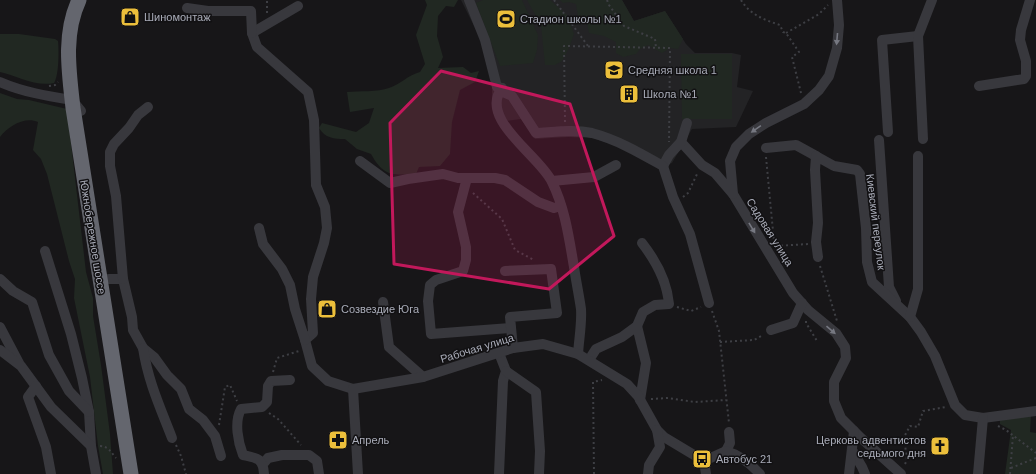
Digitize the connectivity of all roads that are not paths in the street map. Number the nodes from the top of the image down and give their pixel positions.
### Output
1 (79, 0) edge
2 (87, 0) edge
3 (469, 0) edge
4 (932, 0) edge
5 (1030, 0) edge
6 (833, 2) edge
7 (298, 6) dead end
8 (187, 8) dead end
9 (252, 28) junction
10 (918, 36) junction
11 (0, 82) edge
12 (979, 86) dead end
13 (502, 88) junction
14 (76, 102) junction
15 (148, 107) dead end
16 (687, 123) dead end
17 (888, 132) dead end
18 (923, 138) dead end
19 (879, 140) dead end
20 (681, 142) junction
21 (766, 148) road end
22 (816, 156) junction
23 (918, 156) dead end
24 (360, 161) dead end
25 (616, 165) dead end
26 (663, 166) junction
27 (552, 181) junction
28 (466, 182) junction
29 (732, 194) junction
30 (561, 206) junction
31 (259, 228) dead end
32 (642, 242) dead end
33 (45, 251) dead end
34 (818, 257) road end
35 (505, 271) dead end
36 (0, 279) edge
37 (116, 279) junction
38 (383, 302) dead end
39 (710, 303) road end
40 (898, 306) junction
41 (805, 307) junction
42 (910, 317) junction
43 (637, 326) junction
44 (0, 327) edge
45 (511, 328) junction
46 (771, 330) road end
47 (307, 344) junction
48 (143, 348) junction
49 (513, 348) junction
50 (0, 350) edge
51 (499, 353) junction
52 (578, 354) junction
53 (590, 360) junction
54 (19, 365) junction
55 (506, 371) junction
56 (423, 376) junction
57 (290, 380) dead end
58 (36, 386) junction
59 (352, 389) junction
60 (640, 400) junction
61 (1036, 411) edge
62 (89, 412) junction
63 (983, 418) junction
64 (657, 430) junction
65 (854, 431) junction
66 (730, 432) road end
67 (172, 438) road end
68 (91, 446) junction
69 (852, 450) junction
70 (726, 451) junction
71 (221, 456) dead end
72 (704, 461) junction
73 (264, 469) edge
74 (51, 474) edge
75 (96, 474) edge
76 (131, 474) edge
77 (137, 474) edge
78 (319, 474) edge
79 (358, 474) edge
80 (499, 474) edge
81 (539, 474) edge
82 (648, 474) edge
83 (706, 474) edge
84 (760, 474) edge
85 (849, 474) edge
86 (865, 474) edge
87 (900, 474) edge
88 (978, 474) edge

1 - 14 highway, Южнобережное шоссе
2 - 14 highway, Южнобережное шоссе
3 - 13 street
4 - 10 street
5 - 12 street
6 -> 29 street, Садовая улица
7 - 9 street
8 - 9 street
9 - 47 street
10 - 17 street
10 - 18 street
11 - 14 street
13 - 26 street
13 - 27 street
14 - 37 highway, Южнобережное шоссе
14 - 76 highway, Южнобережное шоссе
15 - 37 street
16 - 20 street
19 - 40 street
20 - 26 street
20 - 29 street
21 - 22 street
22 - 34 street
22 - 40 street, Киевский переулок
23 - 42 street
24 - 28 street
25 - 27 street
26 - 39 street
27 - 30 street
28 - 30 street
28 - 45 street
29 -> 41 street, Садовая улица
30 - 52 street
31 - 47 street
32 - 43 street
33 - 62 street
35 - 45 street
36 - 62 street
37 - 48 street
37 - 77 highway, Южнобережное шоссе
38 - 56 street
40 - 42 street, Киевский переулок
41 - 46 street
41 -> 65 street, Садовая улица
42 - 63 street, Киевский переулок
43 - 53 street
43 - 60 street
44 - 54 street
45 - 49 street
47 - 59 street
48 - 67 street
48 - 71 street
49 - 51 street, Рабочая улица
49 - 52 street, Рабочая улица
50 - 54 street
51 - 55 street
51 - 56 street, Рабочая улица
52 - 53 street, Рабочая улица
53 - 60 street, Рабочая улица
54 - 58 street
55 - 80 street
55 - 81 street
56 - 59 street, Рабочая улица
57 - 73 street
58 - 68 street
58 - 74 street
59 - 79 street
60 - 64 street, Рабочая улица
61 - 63 street
62 - 68 street
63 - 88 street
64 - 72 street, Рабочая улица
64 - 82 street
65 - 69 street
65 - 87 street, Садовая улица
66 - 70 street
68 - 75 street
69 - 85 street
69 - 86 street
70 - 72 street
70 - 84 street
72 - 83 street
73 - 78 street

